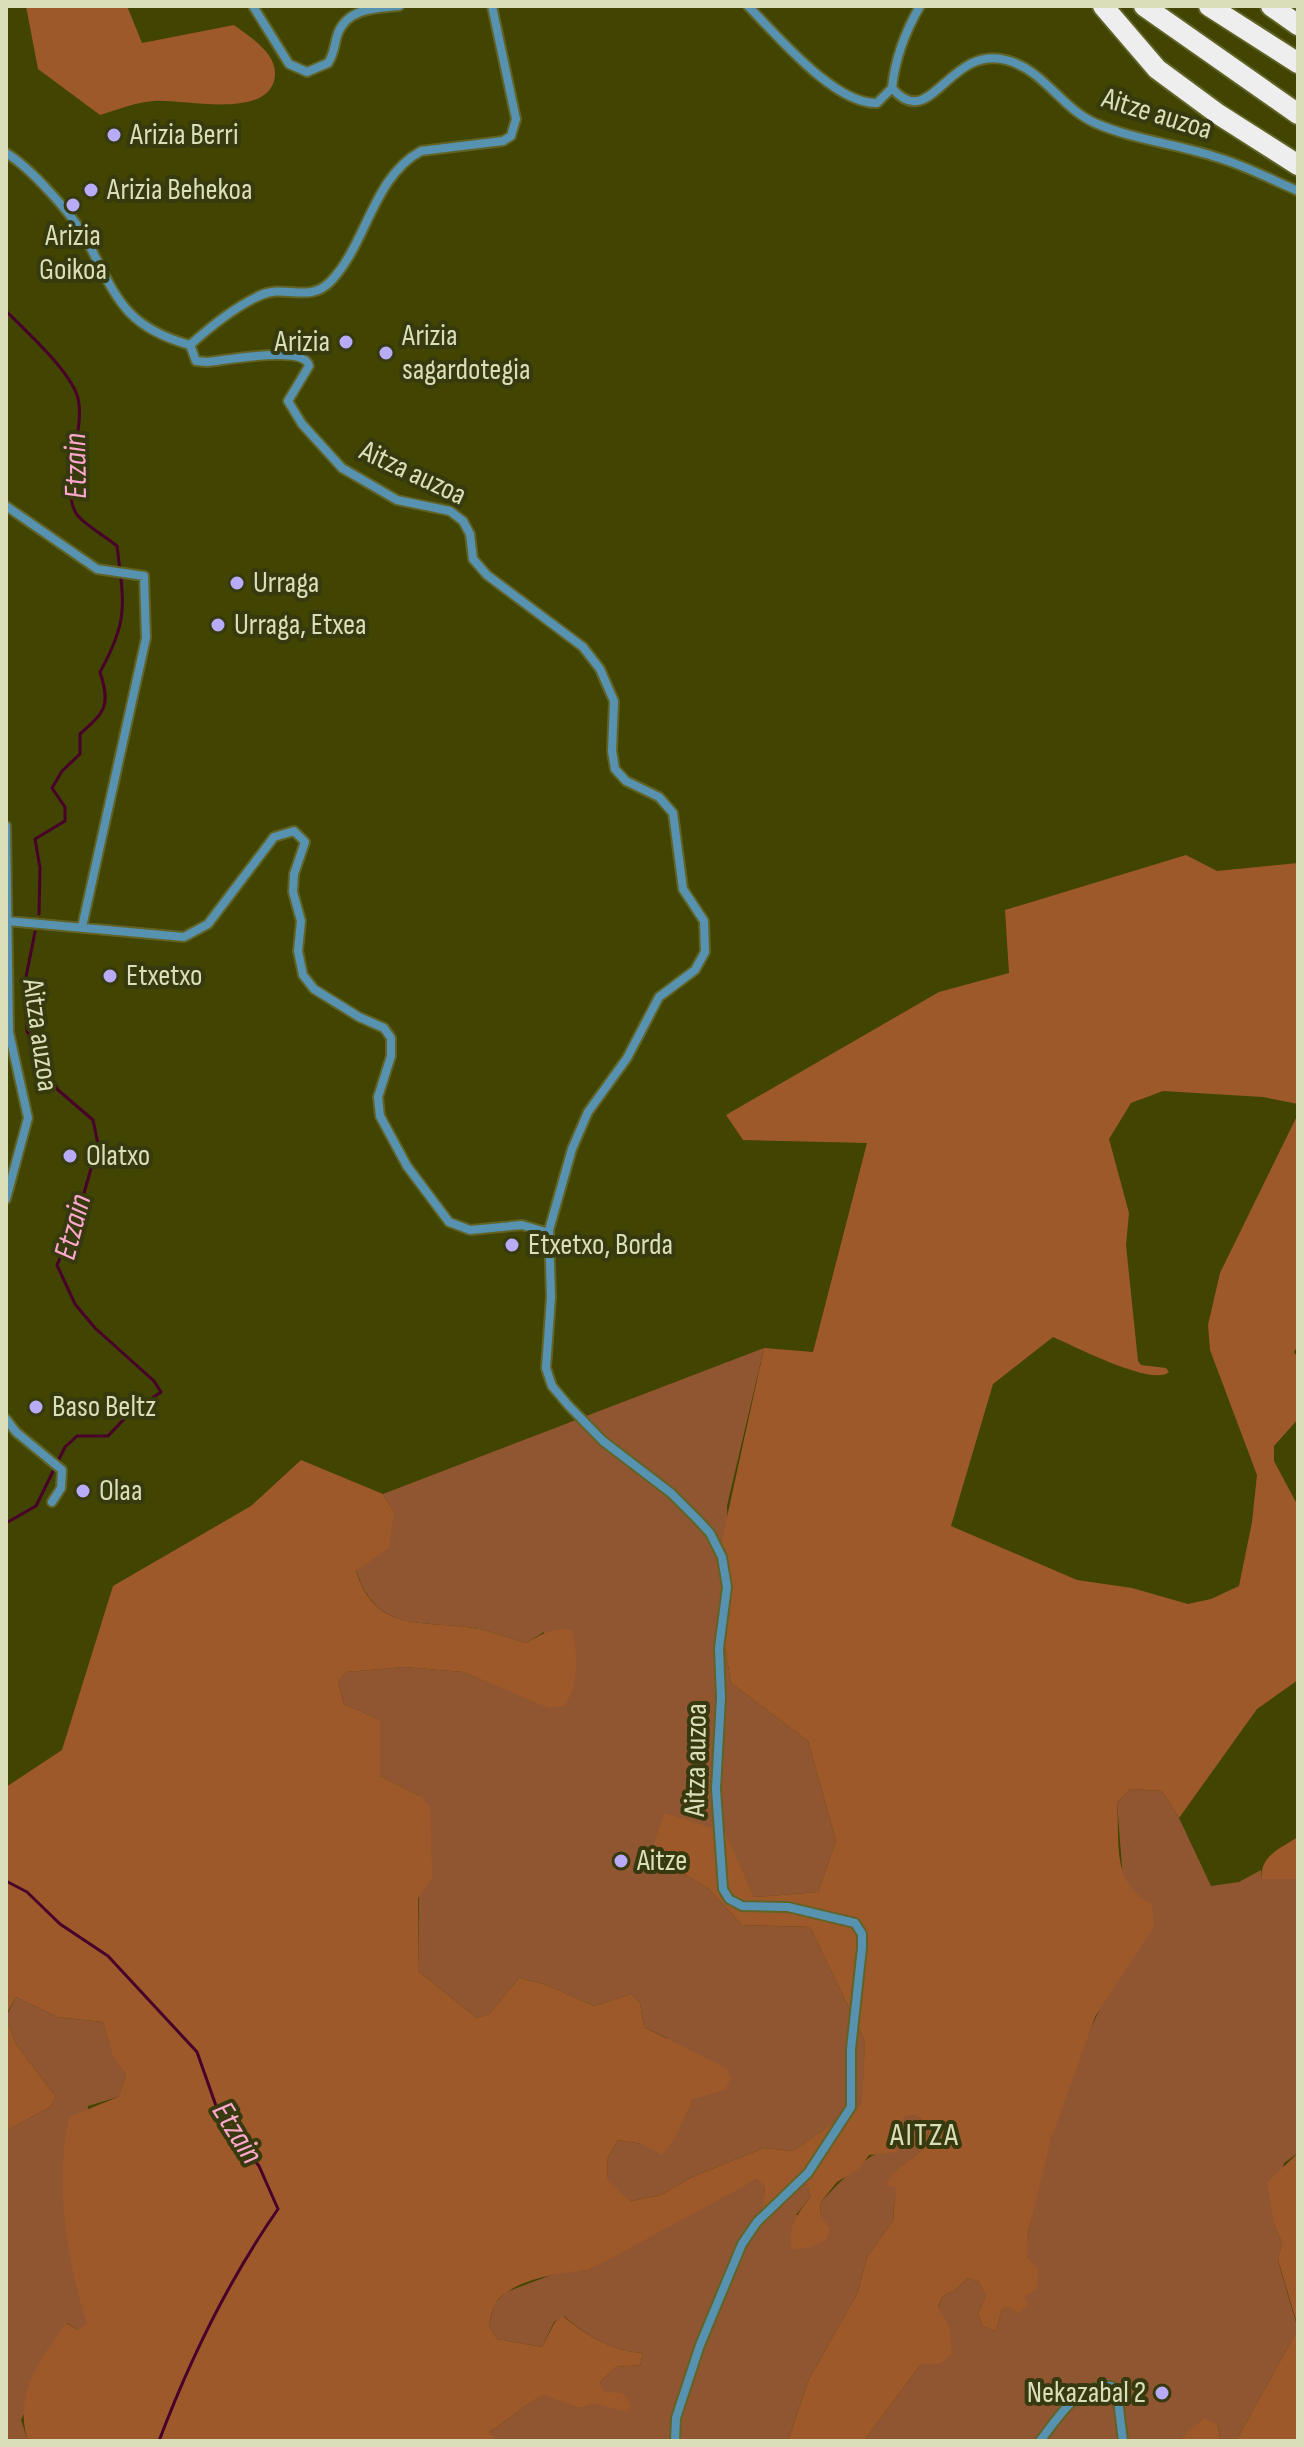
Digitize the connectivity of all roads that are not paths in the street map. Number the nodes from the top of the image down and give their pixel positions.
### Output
1 (253, 6) edge
2 (399, 6) edge
3 (492, 6) edge
4 (748, 6) edge
5 (920, 6) edge
6 (1103, 6) edge
7 (1144, 6) edge
8 (1209, 6) edge
9 (1271, 6) edge
10 (1298, 25) edge
11 (1298, 63) edge
12 (892, 88) junction
13 (1298, 114) edge
14 (6, 153) edge
15 (1298, 165) edge
16 (1298, 191) edge
17 (190, 345) junction
18 (6, 506) edge
19 (6, 826) edge
20 (7, 921) edge
21 (82, 927) junction
22 (6, 1199) edge
23 (549, 1233) junction
24 (6, 1419) edge
25 (52, 1502) dead end
26 (675, 2441) edge
27 (1040, 2441) edge
28 (1123, 2441) edge

1 - 2 street
3 - 17 street
4 - 12 street
5 - 12 street
6 - 15 highway
7 - 13 highway
8 - 11 highway
9 - 10 highway
12 - 16 street, Aitze auzoa
14 - 17 street
17 - 23 street, Aitza auzoa
18 - 21 street
19 - 20 street, Aitza auzoa
20 - 21 street
20 - 22 street, Aitza auzoa
21 - 23 street
23 - 26 street, Aitza auzoa
24 - 25 street
27 - 28 street

